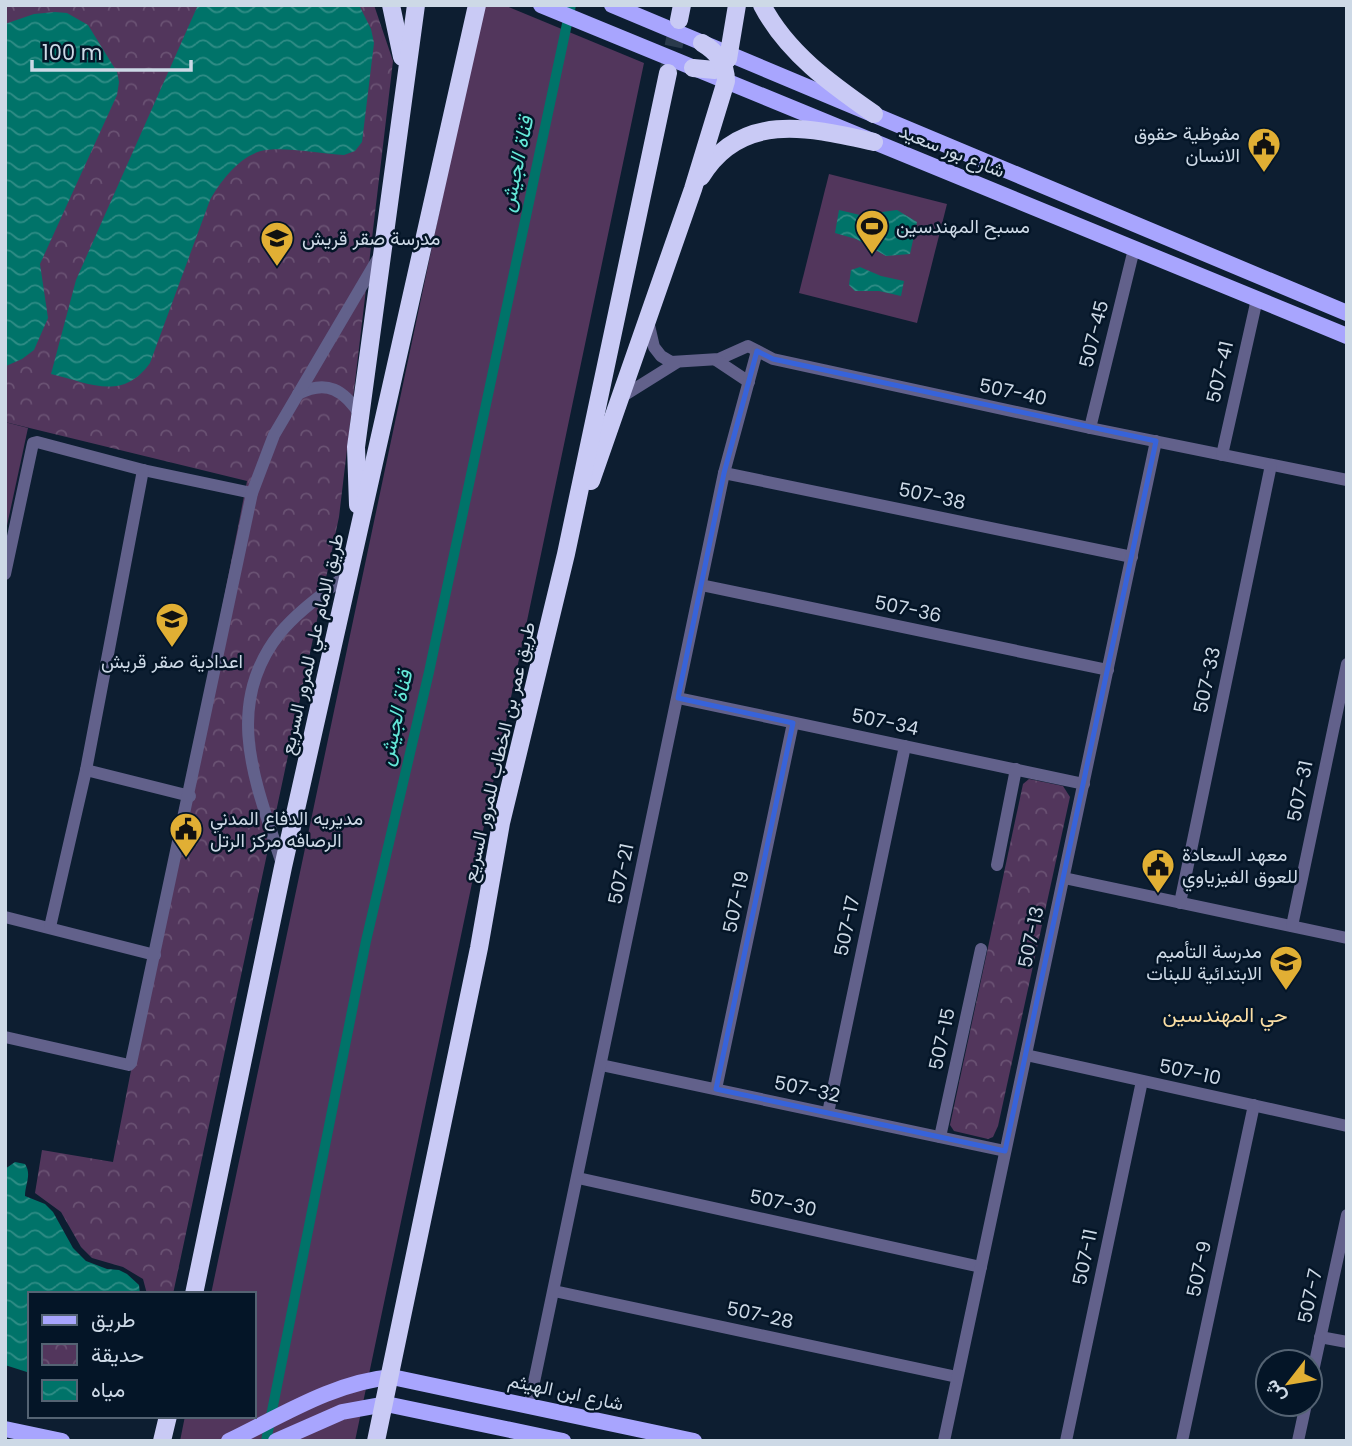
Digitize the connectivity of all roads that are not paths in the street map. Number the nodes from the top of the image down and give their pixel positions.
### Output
1 (391, 5) edge
2 (416, 5) edge
3 (477, 5) edge
4 (541, 5) edge
5 (612, 5) edge
6 (737, 5) edge
7 (762, 5) edge
8 (702, 43) joint
9 (722, 65) junction
10 (693, 68) joint
11 (668, 73) tunnel mouth
12 (405, 83) junction
13 (874, 114) junction
14 (874, 142) junction
15 (694, 189) junction
16 (1134, 248) junction
17 (383, 250) junction
18 (1256, 299) junction
19 (1347, 313) edge
20 (648, 319) junction
21 (1347, 336) edge
22 (757, 351) junction
23 (716, 360) junction
24 (676, 363) junction
25 (749, 382) junction
26 (298, 395) junction
27 (620, 398) junction
28 (361, 416) junction
29 (1090, 428) junction
30 (1156, 441) junction
31 (1222, 455) junction
32 (1271, 465) junction
33 (143, 470) junction
34 (724, 473) junction
35 (1347, 480) edge
36 (253, 493) junction
37 (359, 528) junction
38 (566, 554) junction
39 (1132, 557) junction
40 (350, 573) junction
41 (5, 574) edge
42 (701, 585) junction
43 (1347, 664) edge
44 (1108, 670) junction
45 (677, 698) junction
46 (793, 723) junction
47 (905, 746) junction
48 (1016, 769) junction
49 (86, 770) junction
50 (1084, 783) junction
51 (190, 796) junction
52 (997, 865) dead end
53 (283, 867) junction
54 (1063, 878) junction
55 (1180, 903) junction
56 (5, 917) edge
57 (1292, 926) junction
58 (50, 928) junction
59 (1347, 938) edge
60 (981, 948) dead end
61 (155, 955) junction
62 (5, 1037) edge
63 (1026, 1055) junction
64 (601, 1065) junction
65 (1142, 1081) junction
66 (716, 1089) junction
67 (1254, 1105) junction
68 (828, 1113) junction
69 (1347, 1126) edge
70 (940, 1137) junction
71 (1005, 1151) junction
72 (578, 1178) junction
73 (1346, 1222) edge
74 (981, 1267) junction
75 (554, 1291) junction
76 (194, 1292) edge
77 (1320, 1337) junction
78 (1347, 1342) edge
79 (1318, 1348) edge
80 (957, 1377) junction
81 (529, 1406) junction
82 (569, 1414) junction
83 (168, 1418) edge
84 (1303, 1418) edge
85 (5, 1429) edge
86 (498, 1434) edge
87 (62, 1441) edge
88 (162, 1441) edge
89 (229, 1441) edge
90 (276, 1441) edge
91 (376, 1441) edge
92 (563, 1441) edge
93 (694, 1441) edge
94 (944, 1441) edge
95 (1066, 1441) edge
96 (1182, 1441) edge
97 (1298, 1441) edge

1 - 12 highway
2 - 12 highway
3 - 37 highway, طريق الامام علي للمرور السريع
4 - 10 main road
5 - 8 main road
6 - 9 highway
7 - 13 highway
8 - 9 highway
9 - 10 highway
9 - 13 main road, شارع بور سعيد
9 - 14 main road, شارع بور سعيد
9 - 15 highway
11 - 38 highway, طريق عمر بن الخطاب للمرور السريع
12 - 17 highway
13 - 19 main road, شارع بور سعيد
14 - 15 highway
14 - 16 main road, شارع بور سعيد
15 - 20 highway
16 - 18 main road, شارع بور سعيد
16 - 29 street, 507-45
17 - 26 street
17 - 28 highway
18 - 21 main road, شارع بور سعيد
18 - 31 street, 507-41
20 - 24 street
20 - 27 highway
22 - 23 street, 507-40
22 - 25 street, 507-21
22 - 29 street, 507-40
23 - 24 street, 507-40
23 - 25 street
24 - 27 street, 507-40
25 - 34 street, 507-21
26 - 28 street
26 - 36 street
27 - 38 highway
28 - 37 highway
29 - 30 street, 507-40
30 - 31 street, 507-40
30 - 39 street, 507-13
31 - 32 street, 507-40
32 - 35 street, 507-40
32 - 55 street, 507-33
33 - 36 street
33 - 41 street
33 - 49 street
34 - 39 street, 507-38
34 - 42 street, 507-21
36 - 51 street
37 - 40 highway, طريق الامام علي للمرور السريع
38 - 91 highway, طريق عمر بن الخطاب للمرور السريع
39 - 44 street, 507-13
40 - 53 highway, طريق الامام علي للمرور السريع
40 - 53 street
42 - 44 street, 507-36
42 - 45 street, 507-21
43 - 57 street, 507-31
44 - 50 street, 507-13
45 - 46 street, 507-34
45 - 64 street, 507-21
46 - 47 street, 507-34
46 - 66 street, 507-19
47 - 48 street, 507-34
47 - 68 street, 507-17
48 - 50 street, 507-34
48 - 52 street
49 - 51 street
49 - 58 street
50 - 54 street, 507-13
51 - 61 street
53 - 76 highway, طريق الامام علي للمرور السريع
54 - 55 street
54 - 63 street, 507-13
55 - 57 street
56 - 58 street
57 - 59 street
58 - 61 street
60 - 70 street, 507-15
61 - 62 street
63 - 65 street, 507-10
63 - 71 street, 507-13
64 - 66 street, 507-32
64 - 72 street, 507-21
65 - 67 street, 507-10
65 - 95 street, 507-11
66 - 68 street, 507-32
67 - 69 street, 507-10
67 - 96 street, 507-9
68 - 70 street, 507-32
70 - 71 street, 507-32
71 - 74 street, 507-13
72 - 74 street, 507-30
72 - 75 street, 507-21
73 - 77 street, 507-7
74 - 80 street, 507-13
75 - 80 street, 507-28
75 - 81 street, 507-21
77 - 78 street
77 - 79 street, 507-7
80 - 94 street, 507-13
81 - 82 main road, شارع ابن الهيثم
81 - 89 main road, شارع ابن الهيثم
82 - 92 main road
82 - 93 main road, شارع ابن الهيثم
83 - 88 highway
84 - 97 street
85 - 87 main road
86 - 90 main road
86 - 92 main road

